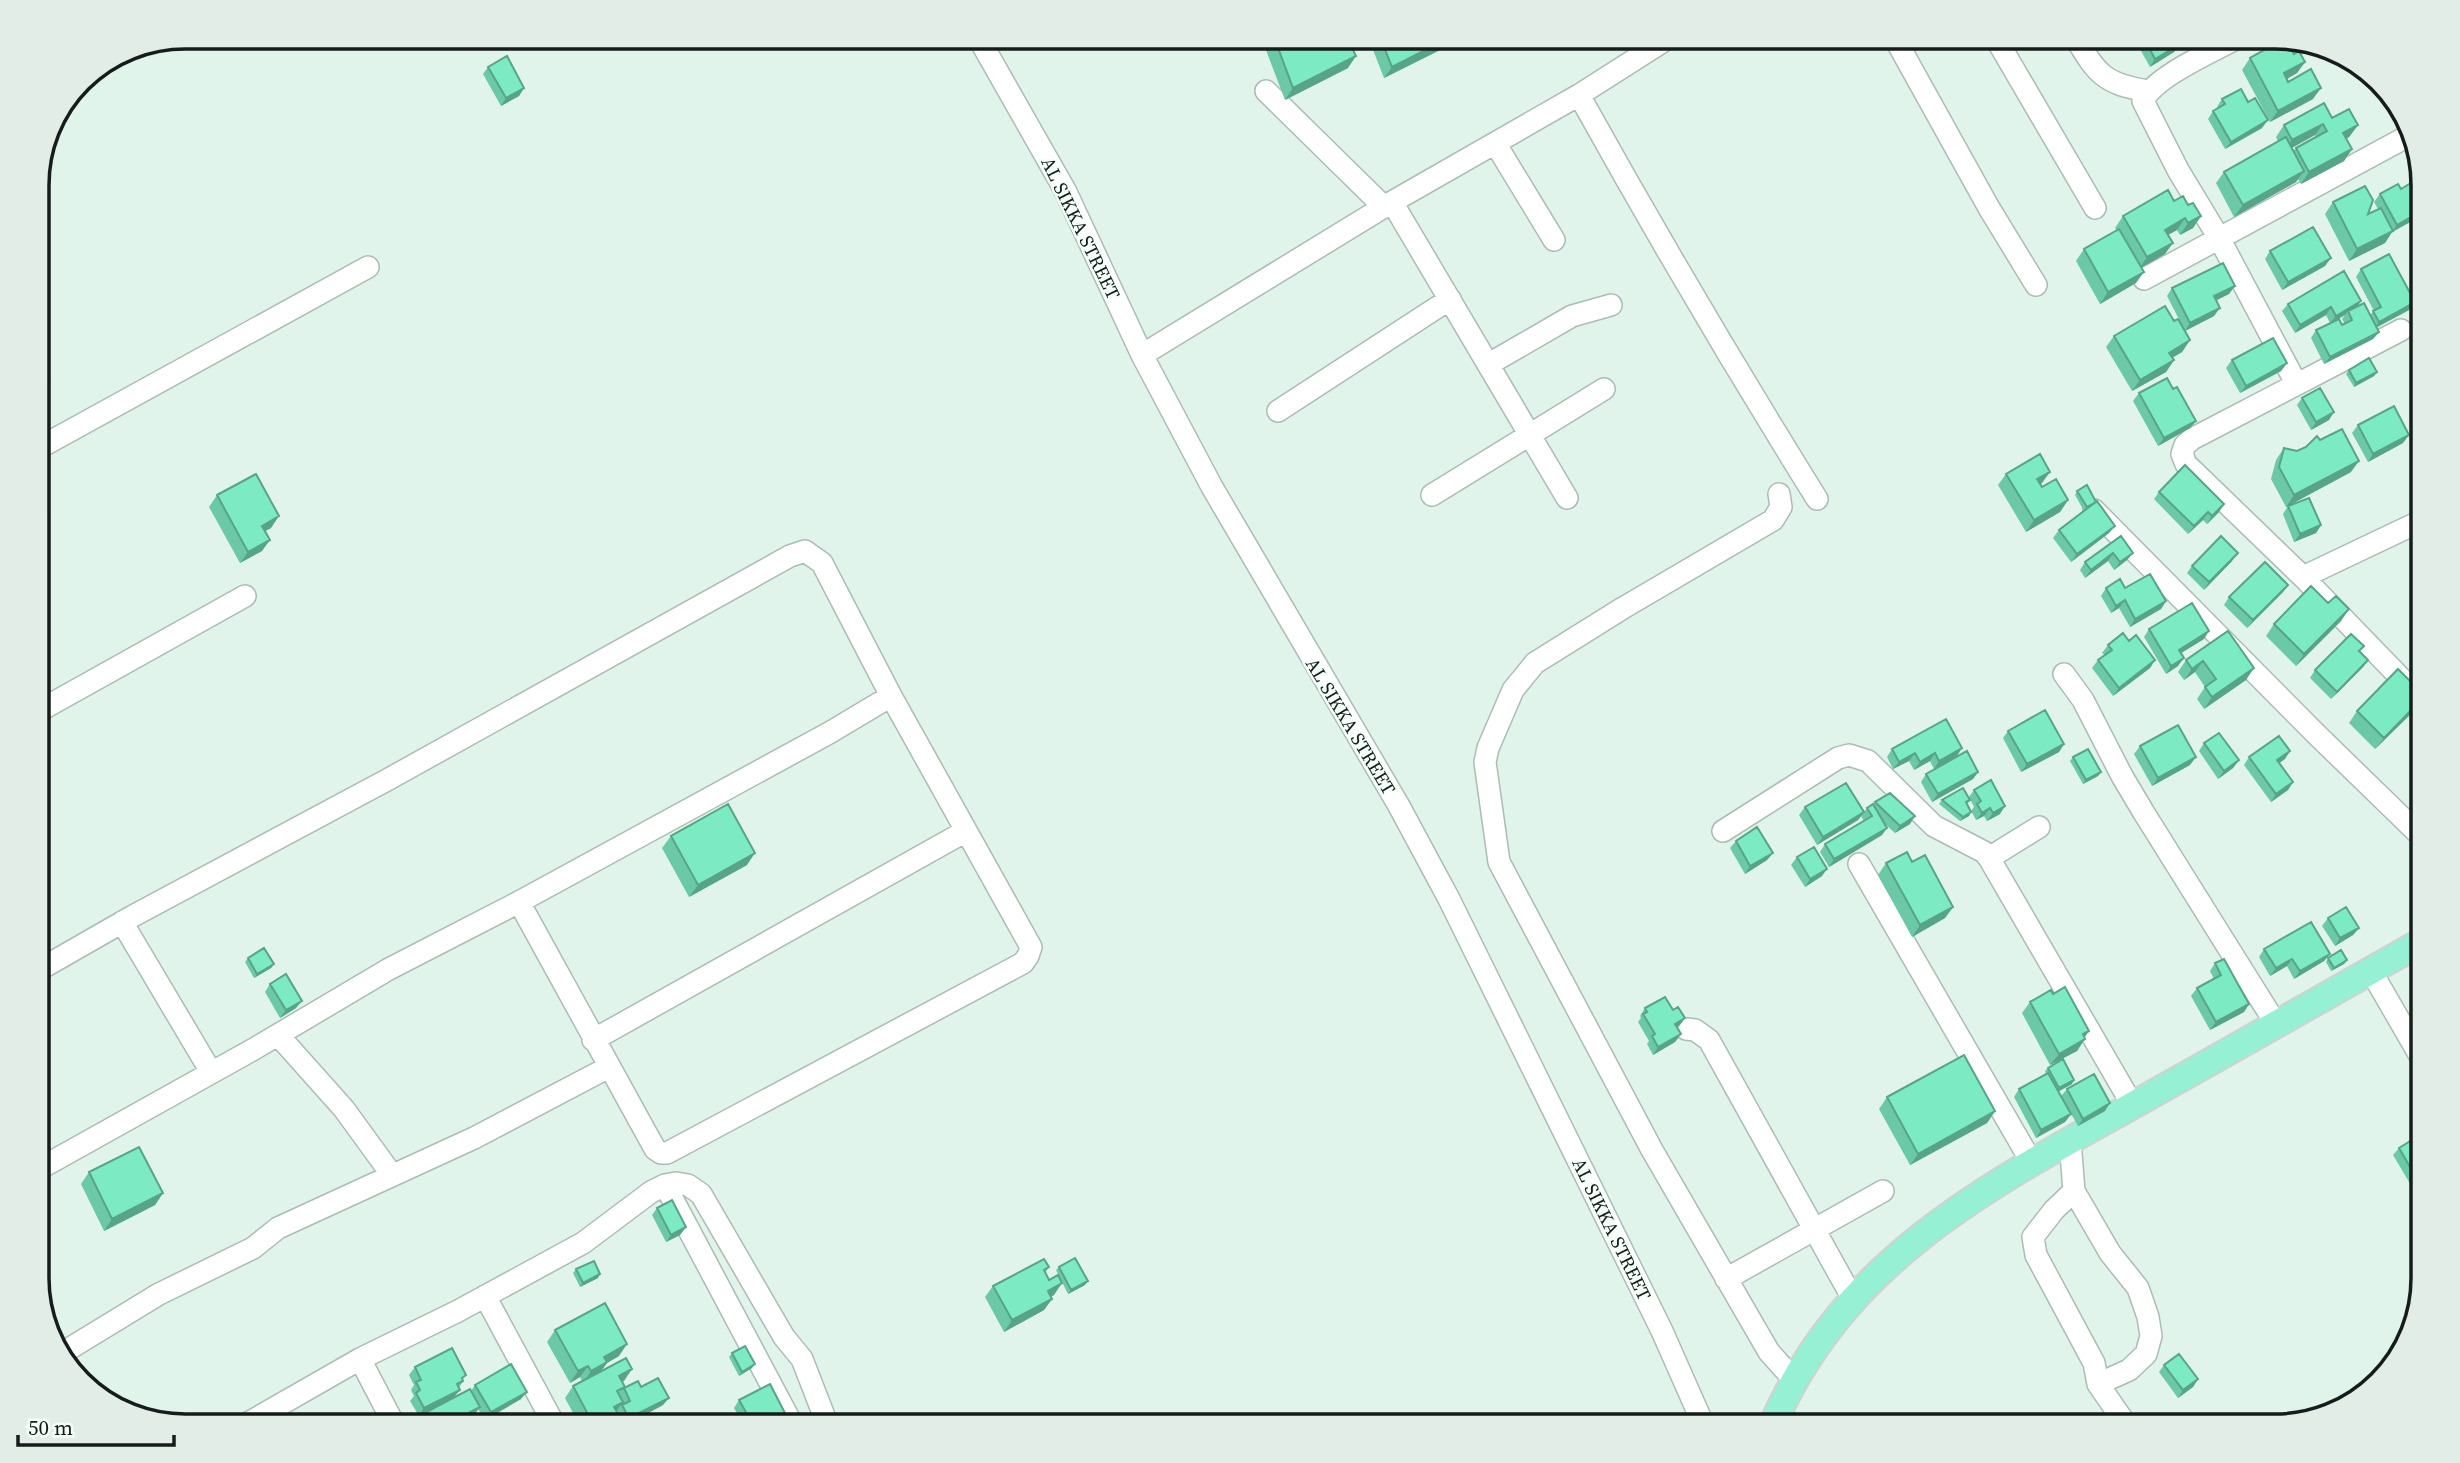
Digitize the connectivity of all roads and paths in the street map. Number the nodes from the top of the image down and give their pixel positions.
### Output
1 (985, 49) edge
2 (1651, 49) edge
3 (1901, 49) edge
4 (2002, 49) edge
5 (2083, 49) edge
6 (2217, 49) edge
7 (1266, 91) dead end
8 (2148, 91) junction
9 (1579, 94) junction
10 (2403, 139) edge
11 (1495, 143) junction
12 (1388, 205) junction
13 (2095, 208) dead end
14 (2219, 237) junction
15 (1554, 240) dead end
16 (368, 267) dead end
17 (2144, 279) edge
18 (2036, 285) dead end
19 (1450, 299) junction
20 (1611, 305) dead end
21 (2401, 330) dead end
22 (1142, 355) junction
23 (1489, 364) junction
24 (2296, 383) junction
25 (1604, 388) dead end
26 (1278, 411) dead end
27 (1530, 434) junction
28 (49, 442) edge
29 (1432, 495) dead end
30 (1779, 495) dead end
31 (1567, 498) dead end
32 (1817, 499) dead end
33 (2094, 510) edge
34 (2411, 526) edge
35 (2303, 577) junction
36 (246, 596) dead end
37 (2064, 674) dead end
38 (2411, 689) edge
39 (891, 696) junction
40 (49, 705) edge
41 (2411, 826) edge
42 (2039, 827) dead end
43 (966, 831) junction
44 (1723, 831) dead end
45 (1989, 858) junction
46 (1860, 864) dead end
47 (519, 902) junction
48 (122, 922) junction
49 (2411, 948) edge
50 (49, 964) edge
51 (2371, 971) junction
52 (2276, 1024) junction
53 (1686, 1029) edge
54 (278, 1035) junction
55 (593, 1040) junction
56 (2411, 1040) edge
57 (609, 1067) junction
58 (211, 1072) junction
59 (2133, 1106) junction
60 (2070, 1141) junction
61 (49, 1163) edge
62 (2032, 1163) junction
63 (392, 1175) junction
64 (665, 1185) junction
65 (1883, 1191) dead end
66 (2074, 1191) junction
67 (1816, 1229) junction
68 (1726, 1279) junction
69 (485, 1296) junction
70 (1853, 1299) junction
71 (784, 1337) junction
72 (69, 1349) edge
73 (754, 1351) junction
74 (360, 1359) junction
75 (1794, 1380) junction
76 (2098, 1384) junction
77 (264, 1414) edge
78 (389, 1414) edge
79 (549, 1414) edge
80 (787, 1414) edge
81 (823, 1414) edge
82 (1699, 1414) edge
83 (1778, 1414) edge
84 (2119, 1414) edge

1 - 22 street, AL SIKKA STREET
2 - 9 street
3 - 18 street
4 - 13 street
5 - 8 street
6 - 8 street
7 - 12 street
8 - 14 street
9 - 11 street
9 - 32 street
10 - 14 street
11 - 12 street
11 - 15 street
12 - 19 street
12 - 22 street
14 - 17 street
14 - 24 street
16 - 28 street
19 - 23 street
19 - 26 street
20 - 23 street
21 - 24 street
22 - 82 street, AL SIKKA STREET
23 - 27 street
24 - 35 street
25 - 27 street
27 - 29 street
27 - 31 street
30 - 68 street
33 - 41 street
34 - 35 street
35 - 38 street
36 - 40 street
37 - 52 street
39 - 43 street
39 - 47 street
39 - 48 street
42 - 45 street
43 - 55 street
43 - 57 street
44 - 45 street
45 - 59 street
46 - 62 street
47 - 54 street
47 - 55 street
48 - 50 street
48 - 58 street
49 - 51 main road
51 - 52 main road
51 - 56 street
52 - 59 main road
53 - 67 street
54 - 58 street
54 - 63 street
55 - 57 street
57 - 63 street
58 - 61 street
59 - 60 main road
60 - 62 main road
60 - 66 street
62 - 70 main road
63 - 72 street
64 - 69 street
64 - 71 street
64 - 73 street
65 - 67 street
66 - 76 street
66 - 76 street
67 - 68 street
67 - 70 street
68 - 75 street
69 - 74 street
69 - 79 street
70 - 75 main road
71 - 73 street
71 - 81 street
73 - 80 street
74 - 77 street
74 - 78 street
75 - 83 main road
76 - 84 street

